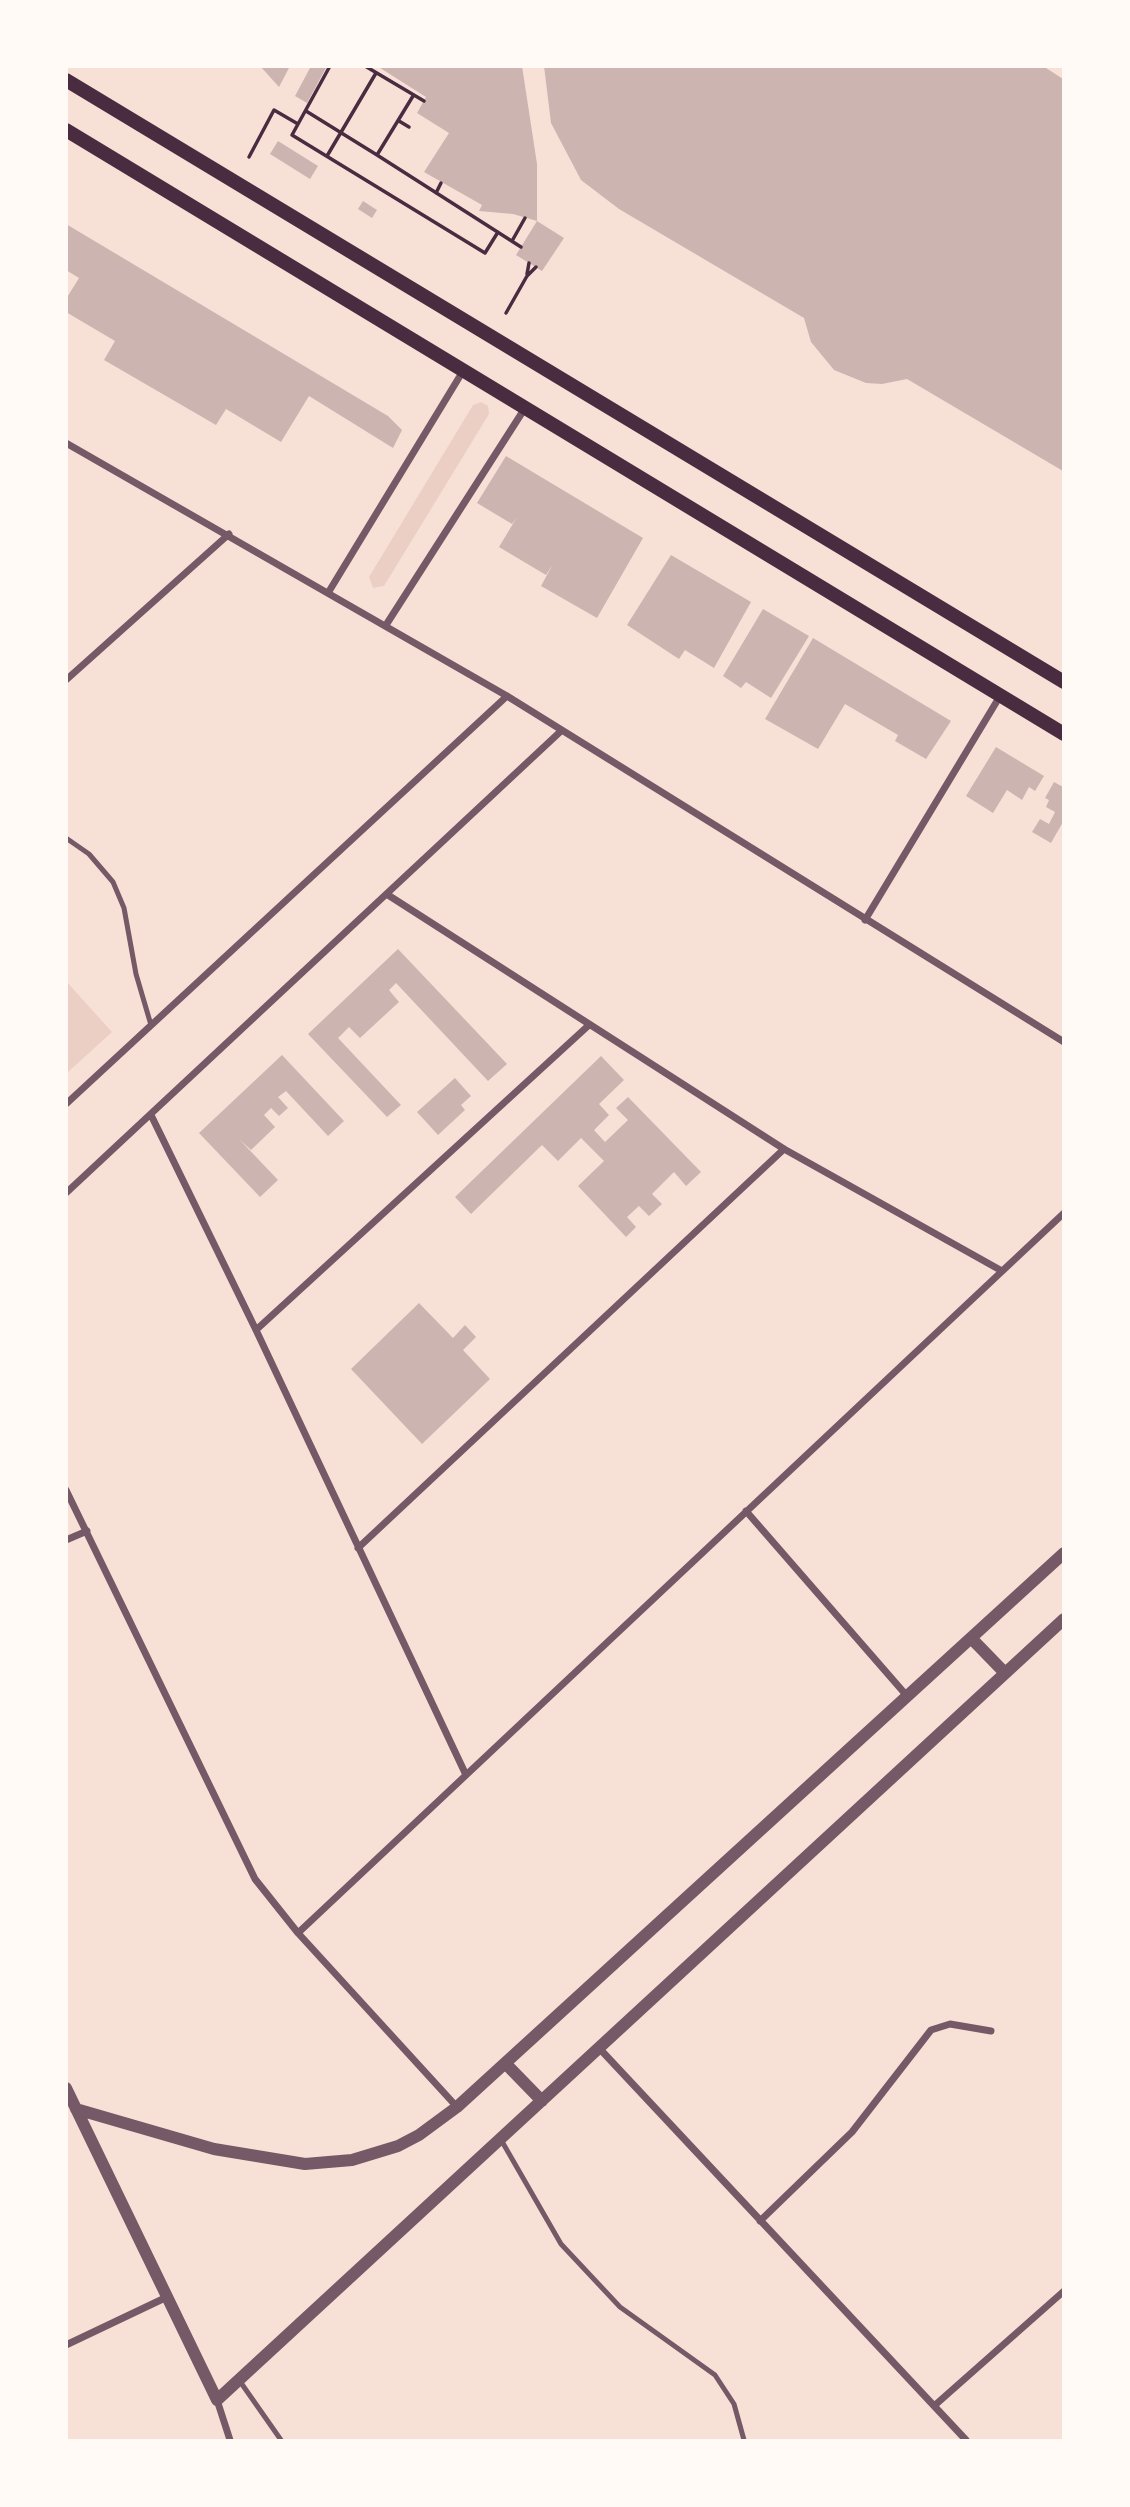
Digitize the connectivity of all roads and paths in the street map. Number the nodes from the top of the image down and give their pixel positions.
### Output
1 (330, 66) edge
2 (365, 66) edge
3 (376, 74) junction
4 (389, 74) dead end
5 (386, 79) junction
6 (66, 80) edge
7 (413, 96) junction
8 (424, 100) dead end
9 (306, 111) junction
10 (398, 121) junction
11 (298, 124) junction
12 (409, 127) dead end
13 (66, 130) edge
14 (341, 133) junction
15 (377, 155) junction
16 (327, 156) junction
17 (248, 157) dead end
18 (441, 183) dead end
19 (436, 193) junction
20 (525, 218) dead end
21 (498, 232) junction
22 (512, 242) junction
23 (521, 247) dead end
24 (529, 263) dead end
25 (536, 267) dead end
26 (527, 276) junction
27 (506, 313) dead end
28 (464, 370) junction
29 (525, 408) junction
30 (66, 443) edge
31 (229, 534) junction
32 (328, 593) junction
33 (386, 625) junction
34 (66, 680) edge
35 (1063, 682) edge
36 (507, 696) junction
37 (1000, 696) junction
38 (561, 731) junction
39 (1063, 734) edge
40 (66, 838) edge
41 (388, 895) junction
42 (865, 920) junction
43 (151, 1025) junction
44 (589, 1025) junction
45 (1063, 1042) edge
46 (66, 1104) edge
47 (151, 1115) junction
48 (784, 1149) junction
49 (66, 1193) edge
50 (1063, 1213) edge
51 (1002, 1271) junction
52 (256, 1330) junction
53 (66, 1490) edge
54 (746, 1511) junction
55 (87, 1531) junction
56 (66, 1540) edge
57 (358, 1548) junction
58 (1063, 1553) edge
59 (1063, 1619) edge
60 (971, 1638) junction
61 (1005, 1673) junction
62 (907, 1696) junction
63 (466, 1776) junction
64 (298, 1933) junction
65 (991, 2031) dead end
66 (599, 2048) junction
67 (505, 2063) junction
68 (66, 2088) edge
69 (541, 2101) junction
70 (457, 2107) junction
71 (76, 2109) junction
72 (500, 2138) junction
73 (760, 2221) junction
74 (1063, 2291) edge
75 (167, 2297) junction
76 (66, 2345) edge
77 (238, 2380) junction
78 (216, 2400) junction
79 (934, 2406) junction
80 (230, 2441) edge
81 (281, 2441) edge
82 (744, 2441) edge
83 (966, 2441) edge

1 - 9 path
2 - 3 path
3 - 5 path
3 - 14 path
4 - 5 path
5 - 7 path
6 - 35 main road
7 - 8 path
7 - 10 path
9 - 11 path
9 - 14 path
10 - 12 path
10 - 15 path
11 - 16 path
11 - 17 path
13 - 28 main road
14 - 15 path
14 - 16 path
15 - 19 path
16 - 21 path
18 - 19 path
19 - 21 path
20 - 22 path
21 - 22 path
22 - 23 path
24 - 26 path
25 - 26 path
26 - 27 path
28 - 29 main road
28 - 32 street
29 - 33 street
29 - 37 main road
30 - 31 street
31 - 32 street
31 - 34 street
32 - 33 street
33 - 36 street
36 - 38 street
36 - 43 street
37 - 39 main road
37 - 42 street
38 - 41 street
38 - 42 street
40 - 43 lane
41 - 44 street
41 - 47 street
42 - 45 street
43 - 46 street
44 - 48 street
44 - 52 street
47 - 49 street
47 - 52 street
48 - 51 street
48 - 57 street
50 - 51 street
51 - 54 street
52 - 57 street
53 - 55 street
54 - 62 street
54 - 63 street
55 - 56 street
55 - 64 street
57 - 63 street
58 - 60 street
59 - 61 street
60 - 61 street
60 - 62 street
61 - 66 street
62 - 67 street
63 - 64 street
64 - 70 street
65 - 73 street
66 - 69 street
66 - 73 street
67 - 69 street
67 - 70 street
68 - 71 street
69 - 72 street
70 - 71 street
71 - 75 street
72 - 77 street
72 - 82 lane
73 - 79 street
74 - 79 street
75 - 76 street
75 - 78 street
77 - 78 street
77 - 81 lane
78 - 80 street
79 - 83 street

